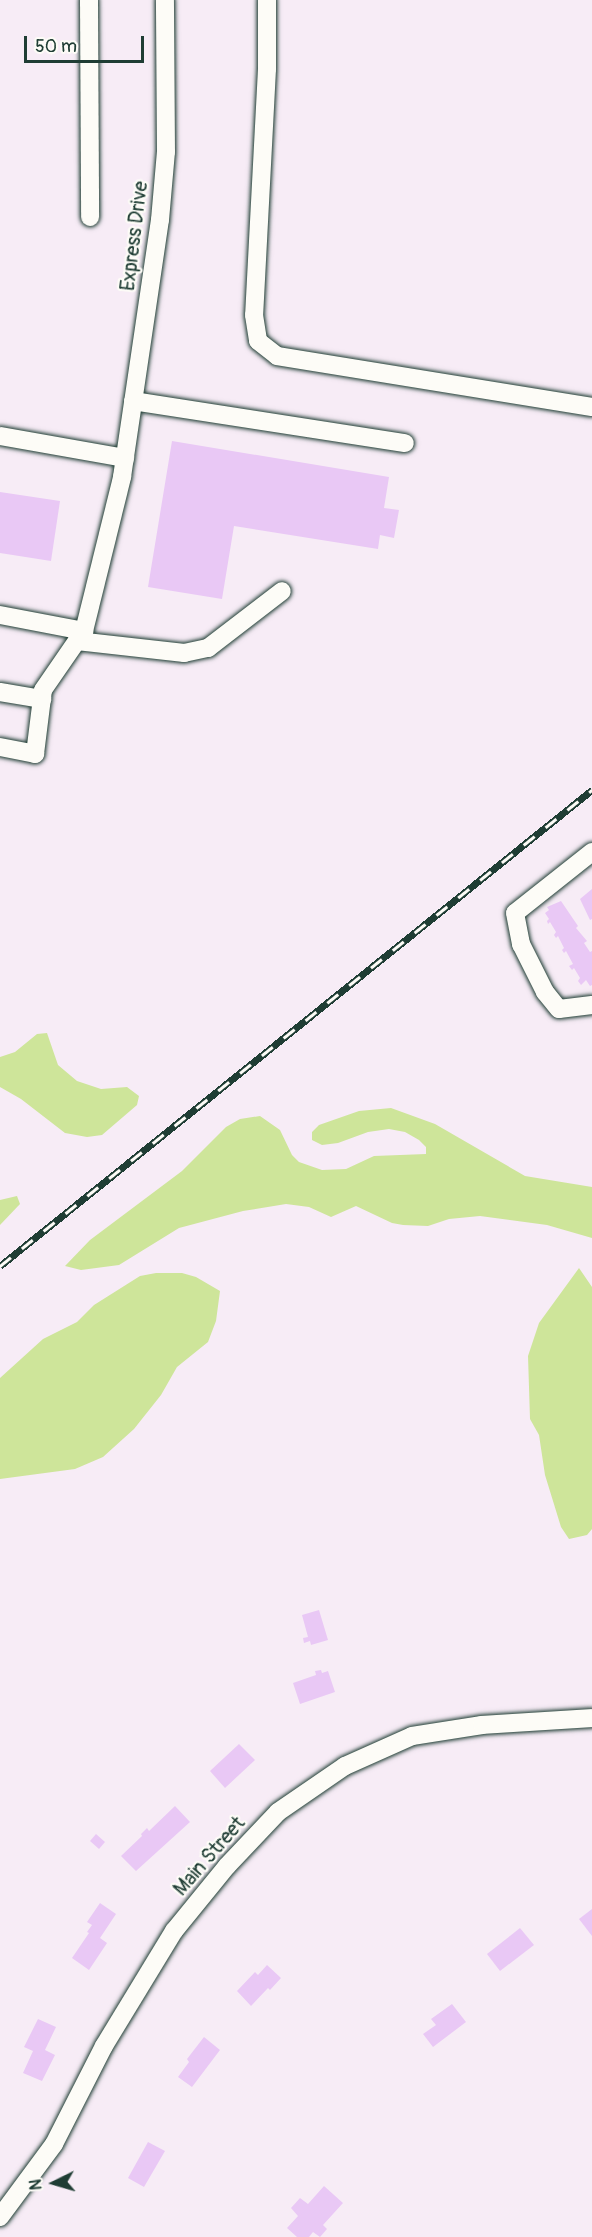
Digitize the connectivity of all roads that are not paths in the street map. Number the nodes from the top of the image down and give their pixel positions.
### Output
1 (89, 0) edge
2 (165, 0) edge
3 (267, 0) edge
4 (90, 217) dead end
5 (133, 400) junction
6 (592, 407) edge
7 (0, 436) edge
8 (405, 443) dead end
9 (125, 458) junction
10 (282, 591) dead end
11 (0, 615) edge
12 (81, 636) junction
13 (0, 692) edge
14 (42, 699) junction
15 (0, 747) edge
16 (592, 852) edge
17 (592, 1005) edge
18 (592, 1718) edge
19 (0, 2217) edge

1 - 4 street
2 - 5 street, Express Drive
3 - 6 street
5 - 8 street
5 - 9 street, Express Drive
7 - 9 street
9 - 12 street, Express Drive
10 - 12 street
11 - 12 street
12 - 14 street
13 - 14 street
14 - 15 street
16 - 17 street
18 - 19 street, Main Street

